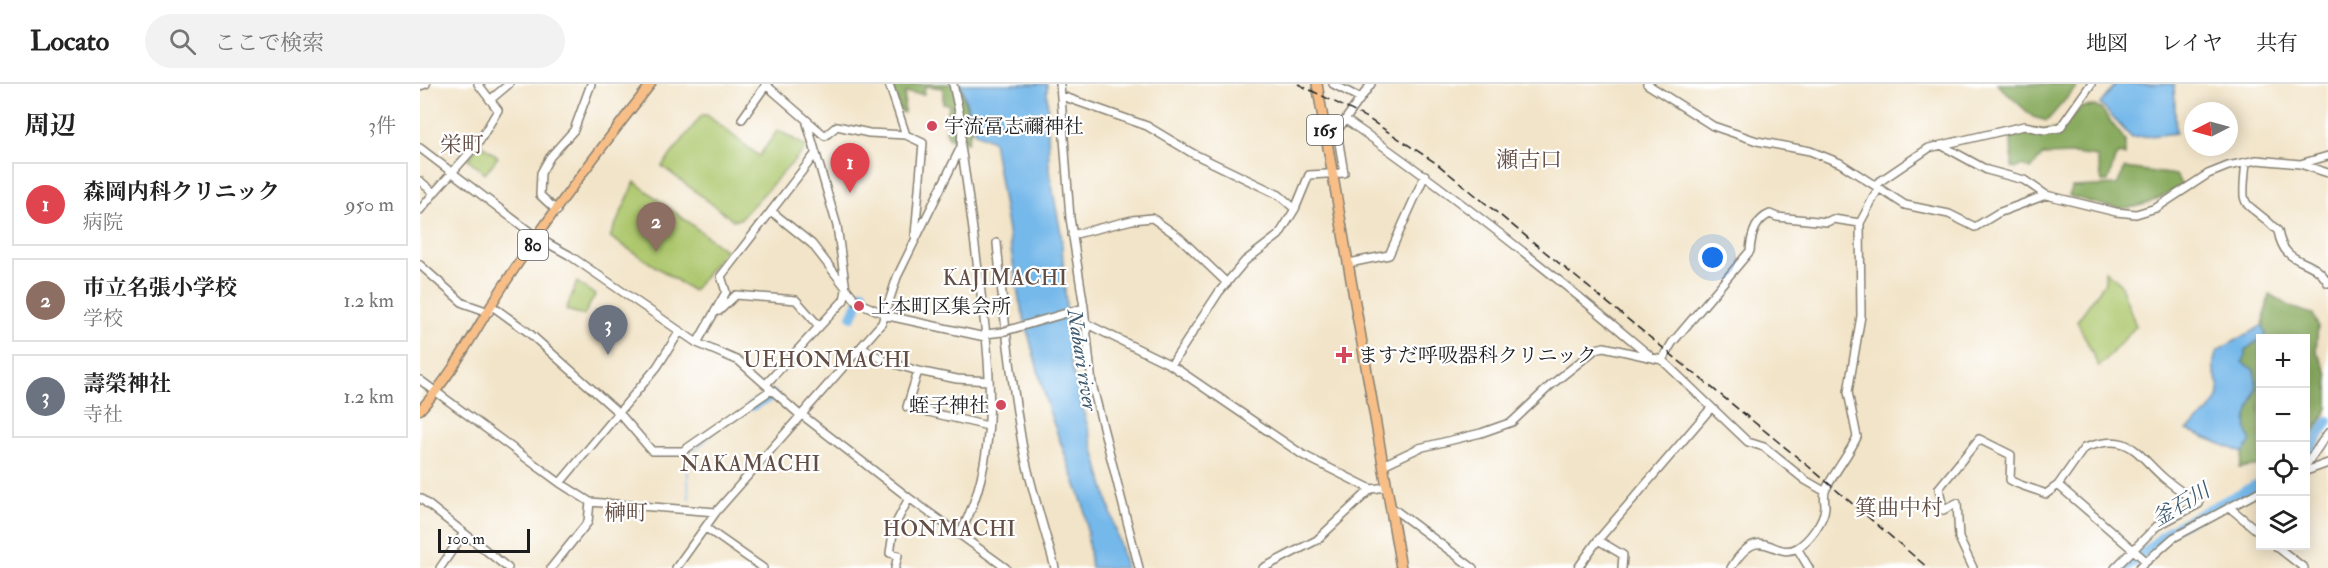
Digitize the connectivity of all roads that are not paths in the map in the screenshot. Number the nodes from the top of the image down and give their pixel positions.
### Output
1 (426, 84) edge
2 (478, 84) edge
3 (509, 84) edge
4 (591, 84) edge
5 (651, 84) edge
6 (766, 84) edge
7 (889, 84) edge
8 (953, 84) edge
9 (1060, 84) edge
10 (1317, 84) edge
11 (1333, 84) edge
12 (1371, 84) edge
13 (1647, 84) edge
14 (2091, 84) edge
15 (420, 86) edge
16 (1062, 96) junction
17 (1360, 98) junction
18 (490, 100) junction
19 (742, 119) dead end
20 (1346, 120) junction
21 (807, 123) junction
22 (906, 135) junction
23 (1941, 145) junction
24 (961, 147) junction
25 (420, 148) edge
26 (816, 153) junction
27 (2328, 156) edge
28 (2246, 162) junction
29 (2300, 164) junction
30 (452, 172) junction
31 (2328, 173) edge
32 (1425, 175) junction
33 (1334, 176) junction
34 (420, 181) edge
35 (1877, 186) junction
36 (434, 193) junction
37 (2046, 195) junction
38 (1295, 209) junction
39 (420, 210) edge
40 (557, 211) junction
41 (771, 211) junction
42 (1860, 223) junction
43 (1072, 235) junction
44 (538, 238) junction
45 (914, 238) junction
46 (997, 243) dead end
47 (1349, 263) junction
48 (420, 265) edge
49 (1227, 283) junction
50 (2328, 283) edge
51 (846, 290) junction
52 (1082, 308) junction
53 (490, 309) junction
54 (885, 315) junction
55 (712, 319) junction
56 (1085, 323) junction
57 (818, 325) junction
58 (680, 331) junction
59 (986, 335) junction
60 (697, 343) junction
61 (861, 347) junction
62 (1651, 356) junction
63 (1662, 360) junction
64 (1171, 365) junction
65 (918, 371) junction
66 (420, 380) edge
67 (989, 381) junction
68 (766, 384) junction
69 (436, 393) junction
70 (774, 393) junction
71 (1711, 408) junction
72 (420, 410) edge
73 (617, 412) junction
74 (801, 415) junction
75 (988, 426) junction
76 (2328, 433) edge
77 (2310, 459) edge
78 (2328, 463) edge
79 (1383, 465) junction
80 (2310, 470) edge
81 (560, 483) junction
82 (2058, 485) junction
83 (1387, 486) junction
84 (1371, 489) junction
85 (1824, 491) junction
86 (2256, 493) edge
87 (420, 498) edge
88 (909, 498) junction
89 (590, 502) junction
90 (1391, 507) junction
91 (2229, 507) junction
92 (716, 512) junction
93 (706, 528) junction
94 (2256, 530) edge
95 (464, 533) junction
96 (959, 535) junction
97 (1598, 540) junction
98 (1797, 548) junction
99 (2281, 550) edge
100 (2135, 551) junction
101 (2144, 560) junction
102 (440, 568) edge
103 (508, 568) edge
104 (551, 568) edge
105 (676, 568) edge
106 (763, 568) edge
107 (895, 568) edge
108 (1006, 568) edge
109 (1055, 568) edge
110 (1139, 568) edge
111 (1263, 568) edge
112 (1401, 568) edge
113 (1473, 568) edge
114 (1578, 568) edge
115 (1622, 568) edge
116 (1731, 568) edge
117 (1809, 568) edge
118 (1973, 568) edge
119 (2115, 568) edge
120 (2139, 568) edge
121 (2304, 568) edge

1 - 15 street
2 - 18 street
3 - 18 street
4 - 40 street
5 - 40 main road, 80
6 - 19 street
6 - 21 street
7 - 22 street
8 - 24 street
9 - 16 street
10 - 33 highway, 165
11 - 17 street
12 - 17 street
13 - 35 street
14 - 23 street
16 - 38 street
16 - 43 street
17 - 20 street
18 - 30 street
20 - 32 street
20 - 33 street
21 - 22 street
21 - 26 street
22 - 45 street
23 - 35 street
23 - 37 street
24 - 45 street
24 - 59 street
25 - 30 street
26 - 41 street
26 - 51 street
27 - 29 street
28 - 29 street
28 - 37 street
28 - 50 street
29 - 31 street
30 - 36 street
30 - 44 street
32 - 47 street
32 - 62 street
33 - 38 street
33 - 47 highway, 165
34 - 36 street
35 - 37 street
35 - 42 street
36 - 39 street
38 - 49 street
40 - 44 main road, 80
41 - 51 street
41 - 55 street
42 - 63 street
42 - 85 street
43 - 49 street
43 - 52 street
44 - 53 main road, 80
44 - 58 street
45 - 54 street
46 - 109 street
47 - 79 highway, 165
48 - 53 street
49 - 64 street
51 - 54 street
51 - 57 street
52 - 56 street
52 - 59 street, bridge
53 - 69 main road, 80
53 - 73 street
54 - 59 street
54 - 61 street
55 - 57 street
55 - 60 street
56 - 64 street
56 - 110 street
57 - 68 street
58 - 60 street
58 - 73 street
59 - 67 street
60 - 68 street
61 - 65 street
61 - 74 street
62 - 63 street
62 - 79 street
63 - 71 street
64 - 84 street
65 - 67 street
65 - 75 street
66 - 69 street
67 - 75 street
68 - 70 street
69 - 72 main road, 80
69 - 81 street
70 - 73 street
70 - 74 street
71 - 85 street
71 - 97 street
73 - 81 street
74 - 88 street
74 - 92 street
75 - 96 street
76 - 77 street
78 - 80 street
79 - 83 highway, 165
81 - 89 street
82 - 100 street
82 - 100 street
82 - 118 street
83 - 84 street
83 - 90 highway, 165
84 - 111 street
85 - 98 street
86 - 91 street
87 - 95 street
88 - 96 street
88 - 107 street
89 - 92 street
89 - 104 street
90 - 112 highway, 165
90 - 113 street
91 - 94 street
91 - 101 street
92 - 93 street
93 - 105 street
93 - 106 street
95 - 102 street
95 - 103 street
96 - 108 street
97 - 114 street
97 - 115 street
98 - 116 street
98 - 117 street
99 - 121 street
100 - 101 street
100 - 119 street
101 - 120 street

